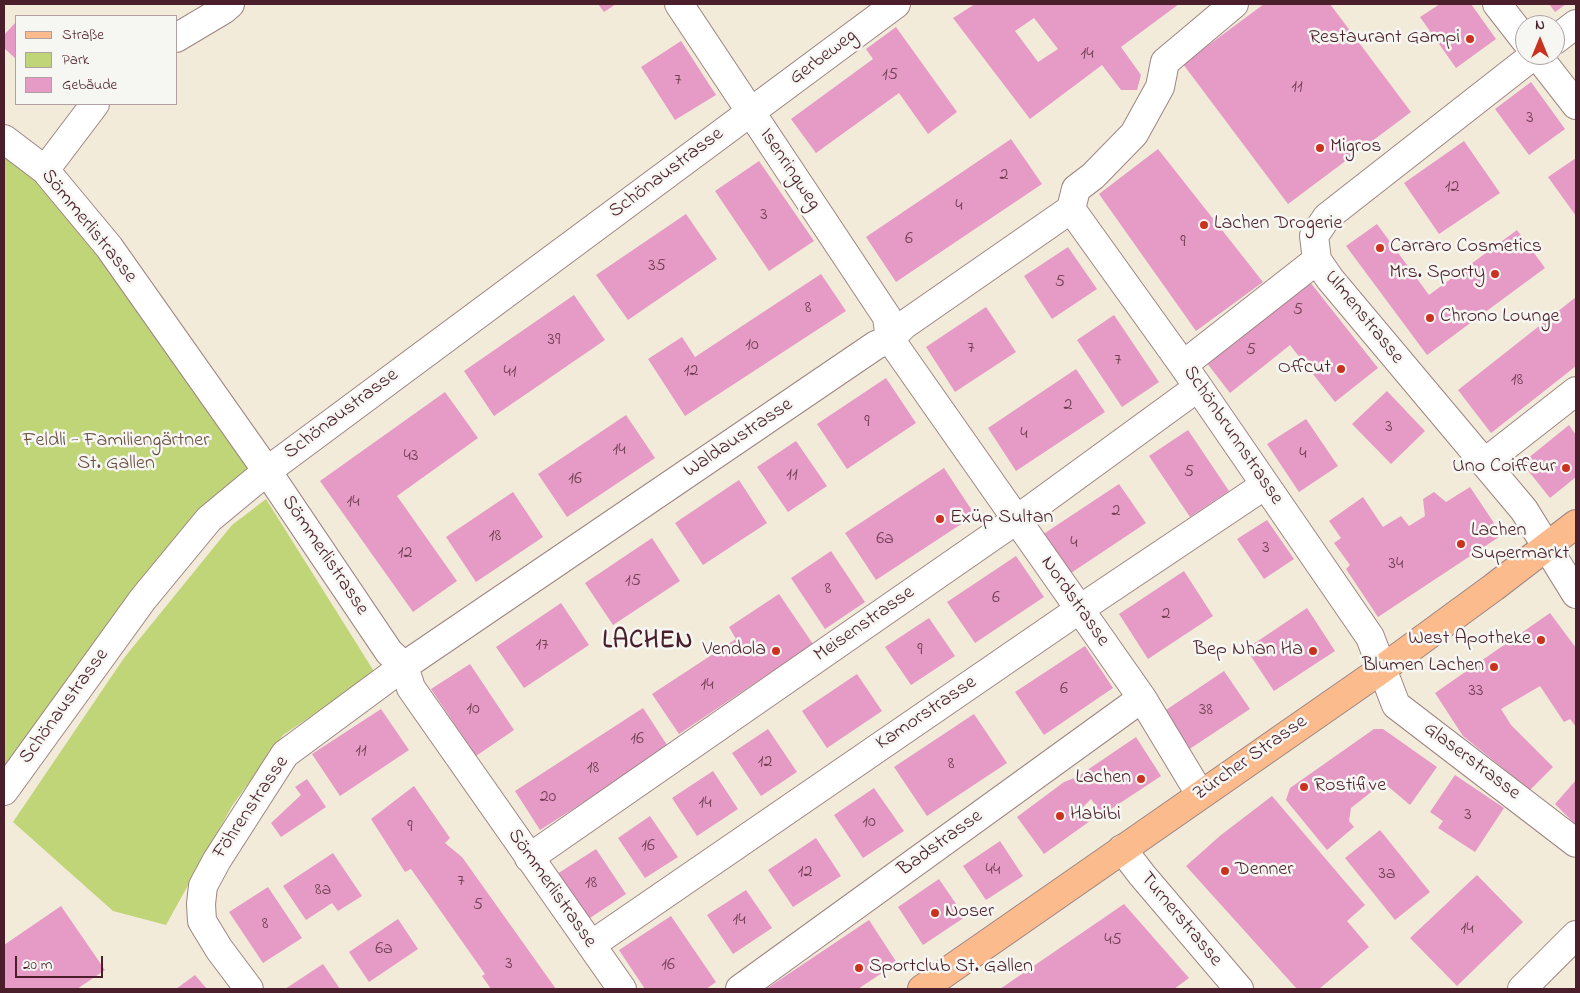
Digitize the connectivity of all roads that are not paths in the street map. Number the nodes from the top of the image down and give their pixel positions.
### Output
1 (230, 4) edge
2 (679, 4) edge
3 (896, 4) edge
4 (1234, 4) edge
5 (1497, 4) edge
6 (1576, 24) edge
7 (1515, 27) edge
8 (1565, 32) edge
9 (178, 37) edge
10 (1523, 65) edge
11 (1544, 65) edge
12 (94, 105) edge
13 (1576, 105) edge
14 (751, 112) junction
15 (4, 139) edge
16 (45, 170) junction
17 (1071, 209) junction
18 (1317, 260) junction
19 (890, 339) junction
20 (1183, 365) junction
21 (1197, 388) junction
22 (1574, 399) edge
23 (1484, 463) junction
24 (267, 471) junction
25 (1265, 485) junction
26 (1016, 520) junction
27 (1576, 524) edge
28 (1546, 548) junction
29 (1576, 594) edge
30 (1080, 610) junction
31 (404, 666) junction
32 (1382, 669) junction
33 (1142, 698) junction
34 (4, 791) edge
35 (1200, 794) junction
36 (1576, 843) edge
37 (1122, 849) junction
38 (529, 858) junction
39 (1576, 935) edge
40 (591, 945) junction
41 (248, 989) edge
42 (622, 989) edge
43 (740, 989) edge
44 (922, 989) edge
45 (1239, 989) edge
46 (1522, 989) edge

1 - 9 street
2 - 14 street, Isenringweg
3 - 14 street, Gerbeweg
4 - 17 street
5 - 7 street
6 - 8 street
10 - 18 street, Ulmenstrasse
11 - 13 street
12 - 16 street
14 - 19 street, Isenringweg
14 - 24 street, Schönaustrasse
15 - 16 street, Sömmerlistrasse
16 - 24 street, Sömmerlistrasse
17 - 19 street, Waldaustrasse
17 - 20 street, Schönbrunnstrasse
18 - 20 street
18 - 23 street, Ulmenstrasse
19 - 26 street, Nordstrasse
19 - 31 street, Waldaustrasse
20 - 21 street, Schönbrunnstrasse
21 - 25 street, Schönbrunnstrasse
21 - 26 street, Meisenstrasse
22 - 23 street
23 - 28 street, Ulmenstrasse
24 - 31 street, Sömmerlistrasse
24 - 34 street, Schönaustrasse
25 - 30 street, Kamorstrasse
25 - 32 street, Schönbrunnstrasse
26 - 30 street, Nordstrasse
26 - 38 street, Meisenstrasse
27 - 28 main road, Zürcher Strasse
28 - 29 street, Ulmenstrasse
28 - 32 main road, Zürcher Strasse
30 - 33 street, Nordstrasse
30 - 40 street, Kamorstrasse
31 - 38 street, Sömmerlistrasse
31 - 41 street, Föhrenstrasse
32 - 35 main road, Zürcher Strasse
32 - 36 street, Glaserstrasse
33 - 35 street, Nordstrasse
33 - 43 street, Badstrasse
35 - 37 main road, Zürcher Strasse
37 - 44 main road, Zürcher Strasse
37 - 45 street, Turnerstrasse
38 - 40 street, Sömmerlistrasse
39 - 46 street
40 - 42 street, Sömmerlistrasse

